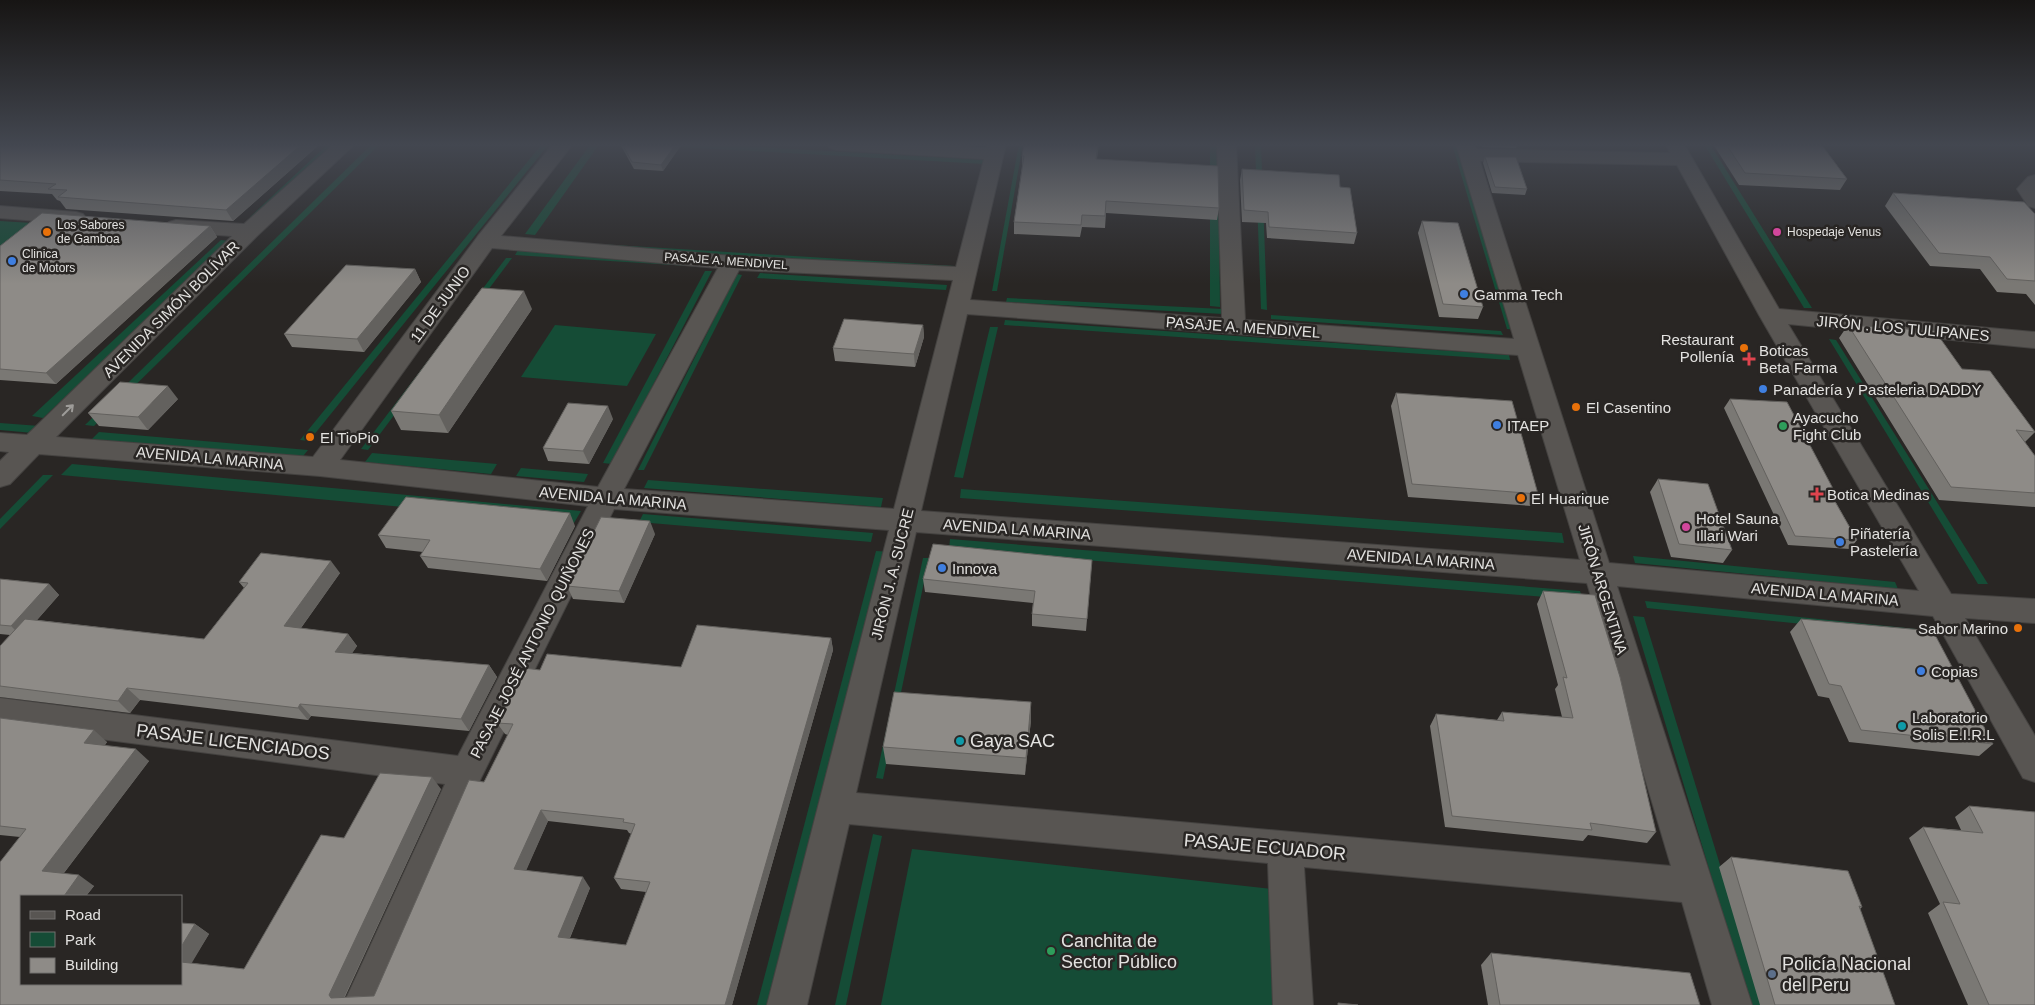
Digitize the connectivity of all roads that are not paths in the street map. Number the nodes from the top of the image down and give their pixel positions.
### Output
1 (293, 191) edge
2 (526, 191) edge
3 (986, 191) edge
4 (1229, 191) edge
5 (1480, 191) edge
6 (1701, 191) edge
7 (2028, 191) edge
8 (2035, 202) edge
9 (0, 212) edge
10 (46, 216) junction
11 (94, 220) edge
12 (152, 224) edge
13 (249, 231) junction
14 (23, 233) edge
15 (486, 241) junction
16 (732, 263) junction
17 (965, 274) junction
18 (958, 306) junction
19 (1771, 315) junction
20 (1234, 326) junction
21 (2035, 340) edge
22 (1528, 348) junction
23 (0, 442) edge
24 (33, 444) junction
25 (320, 467) junction
26 (0, 477) edge
27 (606, 498) junction
28 (905, 521) junction
29 (1598, 573) junction
30 (1942, 605) junction
31 (2035, 611) edge
32 (0, 712) edge
33 (2035, 767) edge
34 (467, 772) junction
35 (835, 807) junction
36 (1285, 848) junction
37 (1695, 886) junction
38 (363, 1005) edge
39 (787, 1005) edge
40 (1293, 1005) edge
41 (1732, 1005) edge

1 - 13 street, AVENIDA SIMÓN BOLÍVAR
2 - 15 street, 11 DE JUNIO
3 - 17 street, JIRÓN J. A. SUCRE
4 - 20 street
5 - 22 street, JIRÓN ARGENTINA
6 - 19 street
7 - 8 street
9 - 10 street
10 - 11 street
10 - 14 street
12 - 13 street
24 -> 13 street, AVENIDA SIMÓN BOLÍVAR
15 - 16 street, PASAJE A. MENDIVEL
15 - 25 street, 11 DE JUNIO
16 - 17 street, PASAJE A. MENDIVEL
16 - 27 street, PASAJE JOSÉ ANTONIO QUIÑONES
17 - 18 street, JIRÓN J. A. SUCRE
18 - 20 street, PASAJE A. MENDIVEL
18 - 28 street, JIRÓN J. A. SUCRE
19 - 21 street, JIRÓN . LOS TULIPANES
19 - 30 street
20 - 22 street, PASAJE A. MENDIVEL
22 - 29 street, JIRÓN ARGENTINA
23 - 24 street, AVENIDA LA MARINA
24 - 25 street, AVENIDA LA MARINA
24 - 26 street, AVENIDA SIMÓN BOLÍVAR
25 - 27 street, AVENIDA LA MARINA
27 - 28 street, AVENIDA LA MARINA
27 - 34 street, PASAJE JOSÉ ANTONIO QUIÑONES
28 - 29 street, AVENIDA LA MARINA
28 - 35 street, JIRÓN J. A. SUCRE
29 - 30 street, AVENIDA LA MARINA
29 - 37 street, JIRÓN ARGENTINA
30 - 31 street, AVENIDA LA MARINA
30 - 33 street
32 - 34 street, PASAJE LICENCIADOS
34 - 38 street, PASAJE JOSÉ ANTONIO QUIÑONES
35 - 36 street, PASAJE ECUADOR
35 - 39 street, JIRÓN J. A. SUCRE
36 - 37 street, PASAJE ECUADOR
36 - 40 street
37 - 41 street, JIRÓN ARGENTINA

